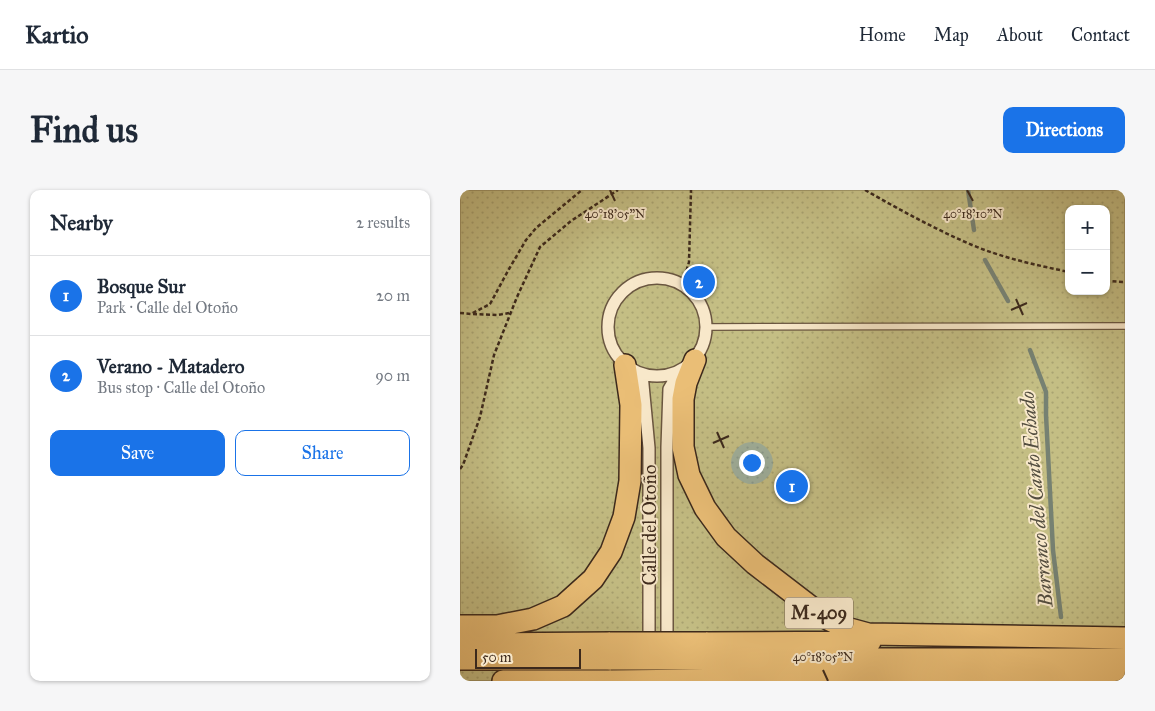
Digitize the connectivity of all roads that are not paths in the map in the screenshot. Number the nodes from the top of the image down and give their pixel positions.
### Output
1 (1125, 326) edge
2 (707, 327) junction
3 (687, 366) junction
4 (633, 370) junction
5 (460, 626) edge
6 (1125, 639) edge
7 (460, 644) edge
8 (610, 651) junction
9 (1125, 658) edge
10 (460, 660) edge
11 (705, 661) edge
12 (1125, 680) edge
13 (503, 681) edge
14 (611, 681) edge
15 (649, 681) edge
16 (667, 681) edge

1 - 2 lane
2 - 3 street
2 - 4 street
3 - 4 street
3 - 6 highway, M-409
3 - 16 street, Calle del Otoño
4 - 5 highway
4 - 15 street, Calle del Otoño
6 - 11 highway, M-409
7 - 8 highway, M-409
8 - 10 highway, M-409
8 - 11 highway, M-409, bridge
9 - 11 highway, M-409
11 - 12 highway, M-409
11 - 14 highway, M-409, bridge
13 - 14 highway, M-409

